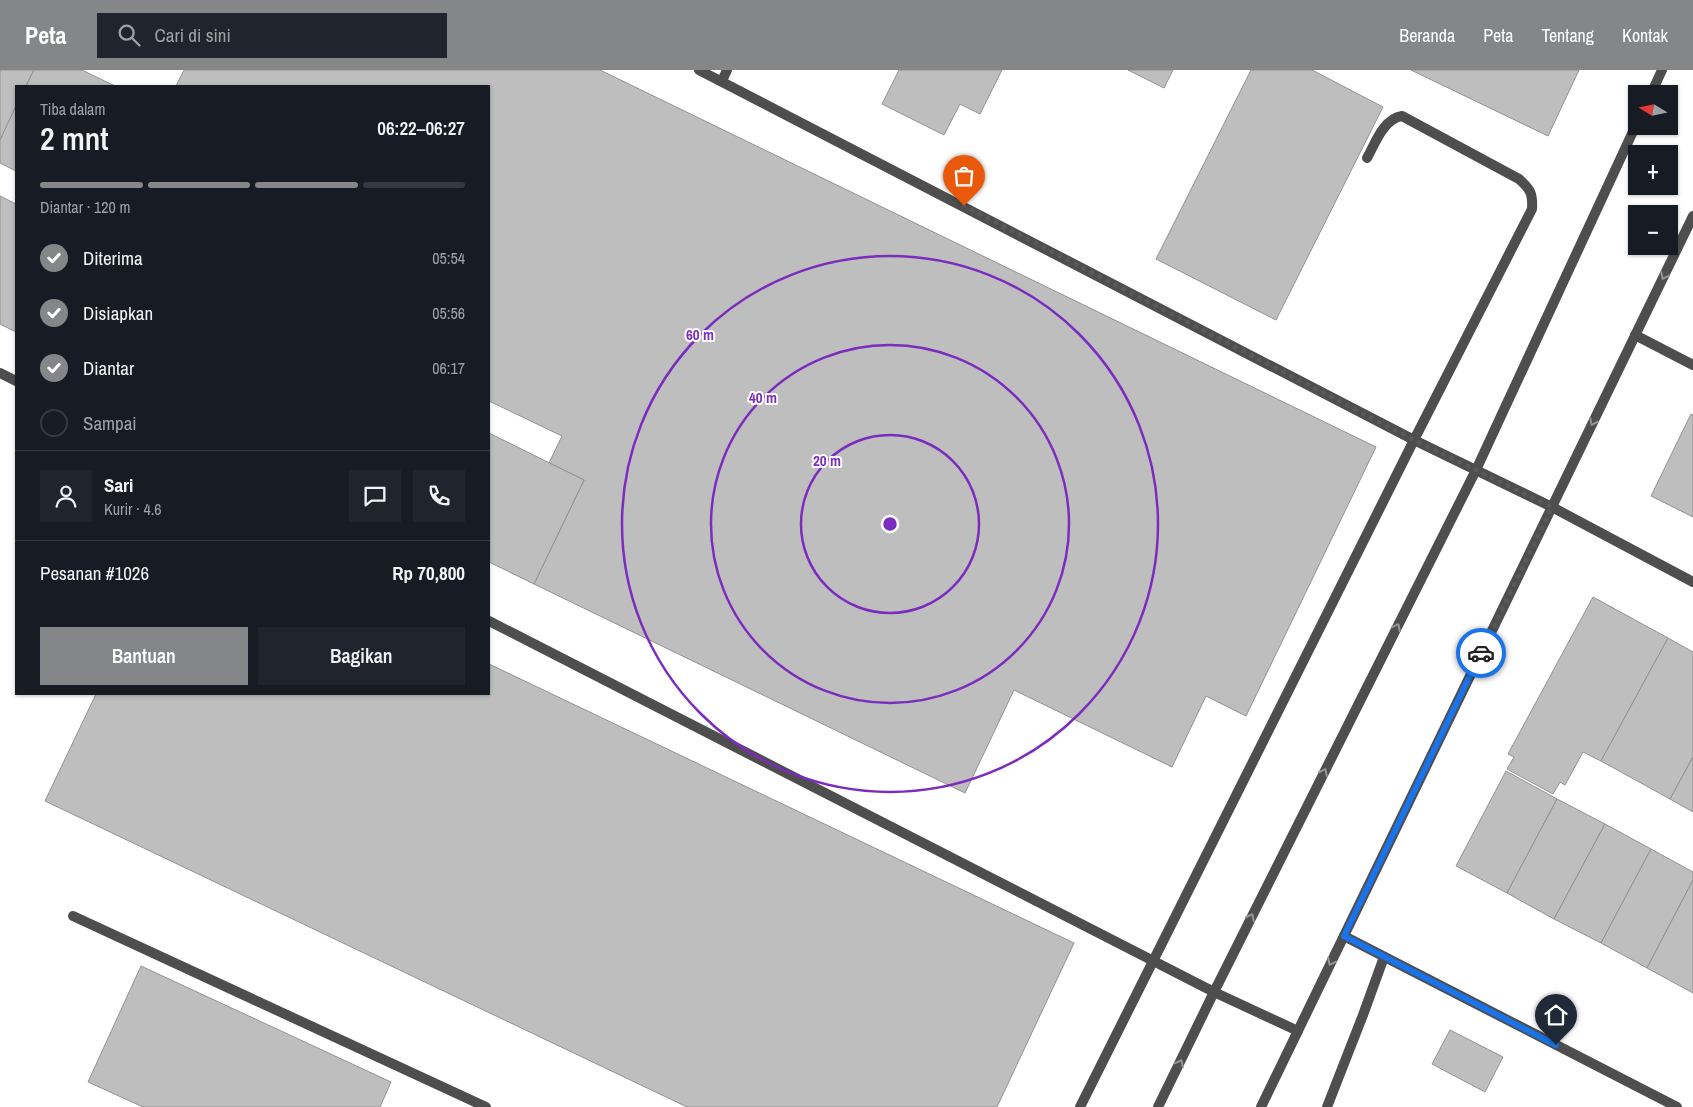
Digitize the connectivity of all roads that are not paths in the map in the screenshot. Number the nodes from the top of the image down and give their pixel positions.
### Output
1 (699, 70) edge
2 (727, 70) edge
3 (1662, 70) edge
4 (722, 81) junction
5 (1655, 85) edge
6 (1631, 135) edge
7 (1367, 158) dead end
8 (1693, 216) edge
9 (1635, 335) junction
10 (1693, 364) edge
11 (0, 372) edge
12 (15, 380) edge
13 (1414, 440) junction
14 (1476, 470) junction
15 (1552, 507) junction
16 (1693, 582) edge
17 (490, 623) edge
18 (73, 916) dead end
19 (1344, 936) junction
20 (1384, 957) junction
21 (1155, 961) junction
22 (1214, 992) junction
23 (1298, 1031) junction
24 (486, 1107) edge
25 (1080, 1107) edge
26 (1158, 1107) edge
27 (1261, 1107) edge
28 (1327, 1107) edge
29 (1677, 1107) edge

1 - 4 lane
2 - 4 lane
3 - 5 lane
4 - 13 lane
6 - 14 lane
7 - 13 lane
8 -> 9 lane
9 - 10 lane
9 -> 15 lane
11 - 12 lane
13 - 14 lane
13 - 21 lane
14 - 15 lane
22 -> 14 lane
15 - 16 lane
15 - 19 lane
17 - 21 lane
18 - 24 lane
19 - 20 lane
19 -> 23 lane
20 - 28 lane
20 - 29 lane
21 - 22 lane
21 - 25 lane
22 - 23 lane
26 -> 22 lane
23 - 27 lane

